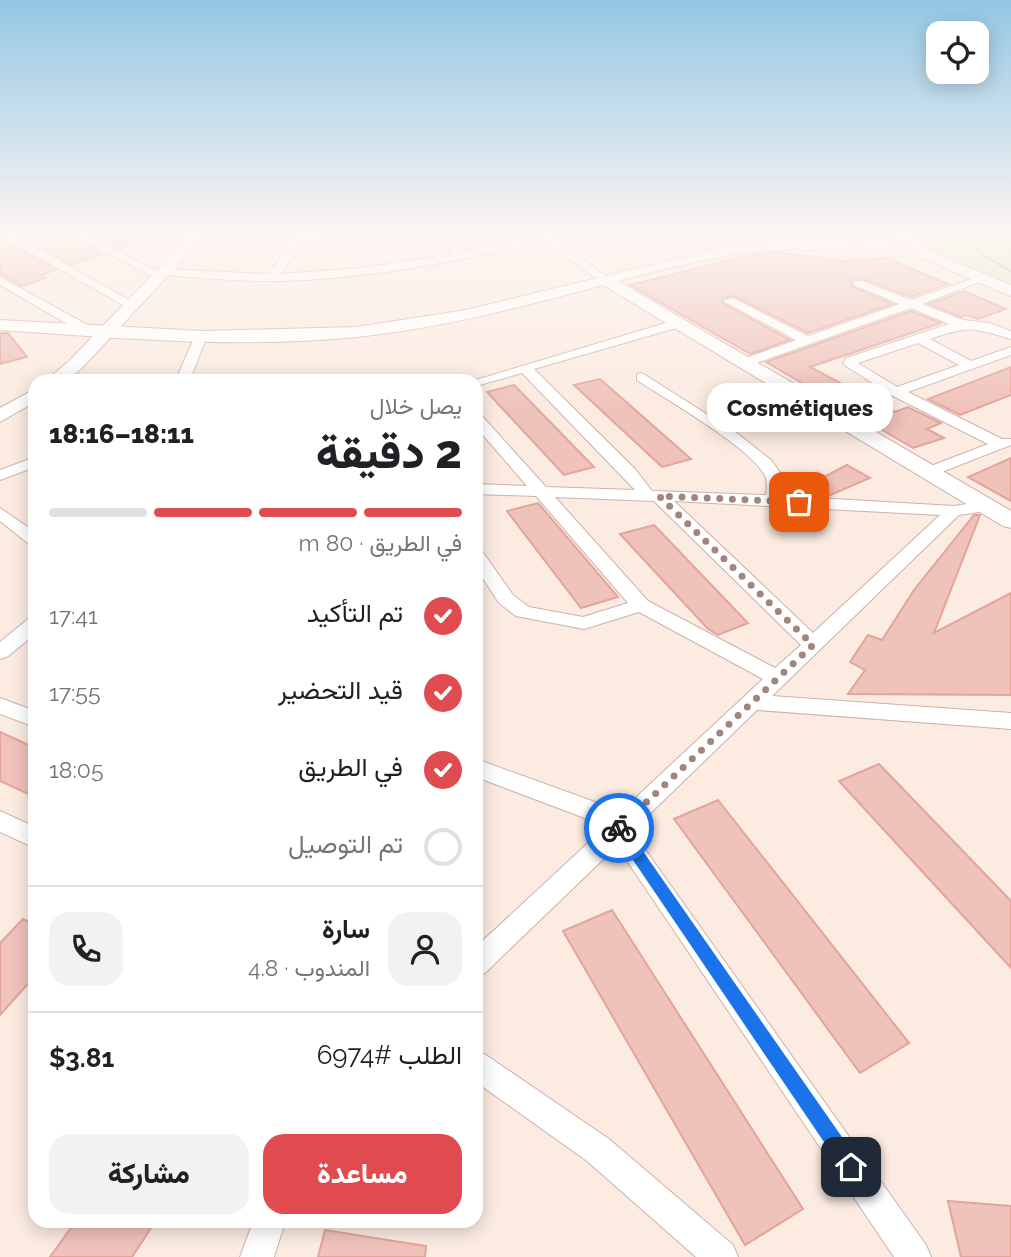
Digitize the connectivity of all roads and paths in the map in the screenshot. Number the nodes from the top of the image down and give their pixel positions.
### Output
1 (26, 295) edge
2 (110, 295) edge
3 (142, 295) edge
4 (546, 295) edge
5 (630, 295) edge
6 (885, 295) edge
7 (938, 295) edge
8 (729, 302) dead end
9 (132, 305) junction
10 (909, 305) junction
11 (679, 323) junction
12 (961, 324) junction
13 (0, 325) edge
14 (87, 330) junction
15 (107, 331) junction
16 (1011, 335) edge
17 (201, 336) junction
18 (921, 339) junction
19 (807, 341) junction
20 (1011, 351) edge
21 (745, 363) junction
22 (970, 366) junction
23 (525, 368) junction
24 (63, 374) edge
25 (185, 374) edge
26 (642, 377) dead end
27 (483, 380) edge
28 (896, 392) junction
29 (28, 398) edge
30 (0, 416) edge
31 (483, 426) edge
32 (1006, 442) edge
33 (28, 465) edge
34 (929, 472) junction
35 (0, 475) edge
36 (483, 489) edge
37 (539, 491) junction
38 (654, 496) junction
39 (773, 500) junction
40 (986, 506) junction
41 (954, 511) junction
42 (0, 513) edge
43 (1011, 521) edge
44 (28, 535) edge
45 (483, 565) edge
46 (641, 605) junction
47 (28, 630) edge
48 (813, 645) junction
49 (0, 652) edge
50 (777, 678) junction
51 (752, 702) junction
52 (0, 706) edge
53 (28, 716) edge
54 (1011, 721) edge
55 (483, 771) edge
56 (0, 821) edge
57 (618, 829) junction
58 (28, 835) edge
59 (483, 957) edge
60 (483, 1070) edge
61 (267, 1228) edge
62 (257, 1257) edge
63 (721, 1257) edge
64 (914, 1257) edge

1 - 14 street
2 - 9 street
3 - 9 street
4 - 17 main road
5 - 11 main road
6 - 10 street
7 - 10 street
8 - 19 street
9 - 15 street
10 - 12 street
10 - 19 street
11 - 21 main road
11 - 23 street
12 - 16 street
12 - 18 street
13 - 14 main road
14 - 15 main road
15 - 17 main road
15 - 24 street
17 - 25 street
18 - 22 street
18 - 28 street
19 - 21 street
20 - 22 street
21 - 34 main road
22 - 28 street
23 - 27 street
23 - 38 street
26 - 39 street
28 - 32 street
29 - 30 street
31 - 37 street
32 - 34 street
33 - 35 street
34 - 40 main road
36 - 37 street
37 - 38 street
37 - 46 street
38 - 39 street
38 - 48 street
39 - 41 street
40 - 41 street
40 - 43 main road
41 - 48 street
42 - 44 street
45 - 46 street
46 - 50 street
47 - 49 street
48 - 50 street
50 - 51 street
51 - 54 street
51 - 57 street
52 - 53 street
55 - 57 street
56 - 58 street
57 - 59 street
57 - 64 street
60 - 63 street
61 - 62 street

